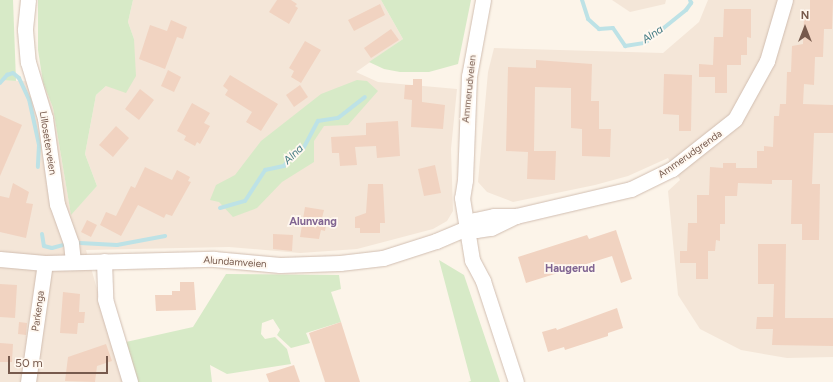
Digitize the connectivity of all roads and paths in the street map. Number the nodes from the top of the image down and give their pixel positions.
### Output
1 (28, 0) edge
2 (484, 0) edge
3 (785, 0) edge
4 (516, 216) joint
5 (472, 226) junction
6 (0, 260) edge
7 (73, 261) junction
8 (104, 261) junction
9 (45, 263) junction
10 (28, 382) edge
11 (130, 382) edge
12 (516, 382) edge

1 - 7 street, Lilloseterveien
2 - 5 street, Ammerudveien
3 - 4 street, Ammerudgrenda
4 - 5 street, Alundamveien
5 - 8 street, Alundamveien
5 - 12 street, Ammerudveien
6 - 9 street, Alundamveien
7 - 8 street, Alundamveien
7 - 9 street, Alundamveien
8 - 11 street
9 - 10 street, Parkenga

